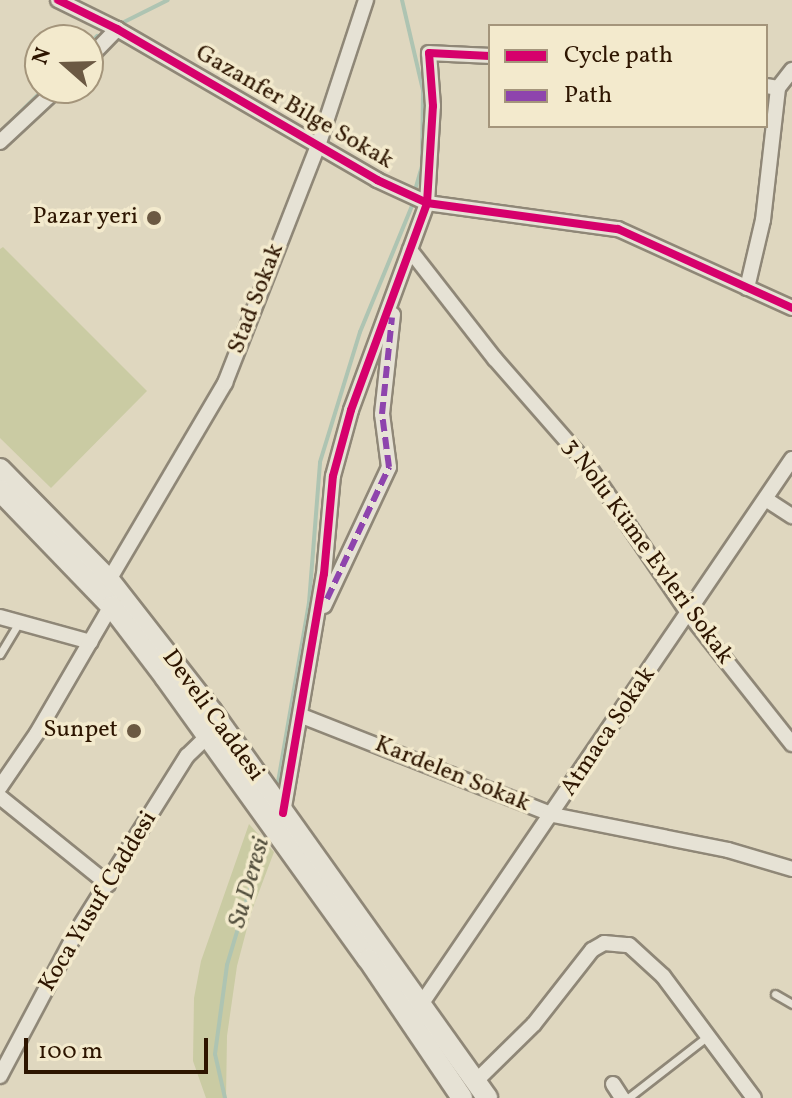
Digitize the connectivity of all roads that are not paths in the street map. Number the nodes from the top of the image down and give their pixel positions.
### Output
1 (58, 0) edge
2 (366, 0) edge
3 (117, 29) junction
4 (104, 42) edge
5 (488, 56) edge
6 (792, 70) edge
7 (772, 87) edge
8 (41, 104) edge
9 (0, 142) edge
10 (318, 146) junction
11 (427, 203) junction
12 (410, 250) junction
13 (747, 288) junction
14 (395, 290) junction
15 (792, 308) edge
16 (792, 459) edge
17 (0, 469) edge
18 (0, 491) edge
19 (767, 500) junction
20 (792, 516) edge
21 (109, 580) junction
22 (111, 606) junction
23 (689, 614) junction
24 (0, 617) edge
25 (317, 621) junction
26 (19, 622) junction
27 (91, 642) junction
28 (0, 654) edge
29 (302, 716) junction
30 (208, 736) junction
31 (792, 744) edge
32 (0, 787) edge
33 (0, 797) edge
34 (271, 807) junction
35 (553, 815) junction
36 (792, 869) edge
37 (108, 884) junction
38 (775, 994) dead end
39 (422, 1003) junction
40 (792, 1004) edge
41 (708, 1036) junction
42 (0, 1076) edge
43 (613, 1084) dead end
44 (482, 1090) edge
45 (462, 1098) edge
46 (622, 1098) edge
47 (628, 1098) edge
48 (754, 1098) edge

1 - 3 street, Gazanfer Bilge Sokak
2 - 10 street, Stad Sokak
3 - 4 street
3 - 10 street, Gazanfer Bilge Sokak
5 - 11 street
6 - 7 street
7 - 13 street
8 - 9 street
10 - 11 street, Gazanfer Bilge Sokak
10 - 21 street, Stad Sokak
11 - 12 street
11 - 13 street, Gazanfer Bilge Sokak
12 - 14 street
12 - 23 street, 3 Nolu Küme Evleri Sokak
13 - 15 street, Gazanfer Bilge Sokak
14 - 25 street
14 - 25 street
16 - 19 street, Atmaca Sokak
17 - 21 main road, Develi Caddesi
18 - 22 main road, Develi Caddesi
19 - 20 street
19 - 23 street, Atmaca Sokak
21 - 34 main road, Develi Caddesi
22 - 27 street
22 - 30 main road, Develi Caddesi
23 - 31 street, 3 Nolu Küme Evleri Sokak
23 - 35 street, Atmaca Sokak
24 - 26 street
25 - 29 street
26 - 27 street
26 - 28 lane
27 - 32 street
29 - 34 street
29 - 35 street, Kardelen Sokak
30 - 34 main road, Develi Caddesi
30 - 37 street, Koca Yusuf Caddesi
33 - 37 street
34 - 39 main road, Develi Caddesi
34 - 45 main road, Develi Caddesi
35 - 36 street, Kardelen Sokak
35 - 39 street, Atmaca Sokak
37 - 42 street, Koca Yusuf Caddesi
38 - 40 lane
39 - 44 main road, Develi Caddesi
41 - 44 street
41 - 47 lane
41 - 48 street
43 - 46 street

